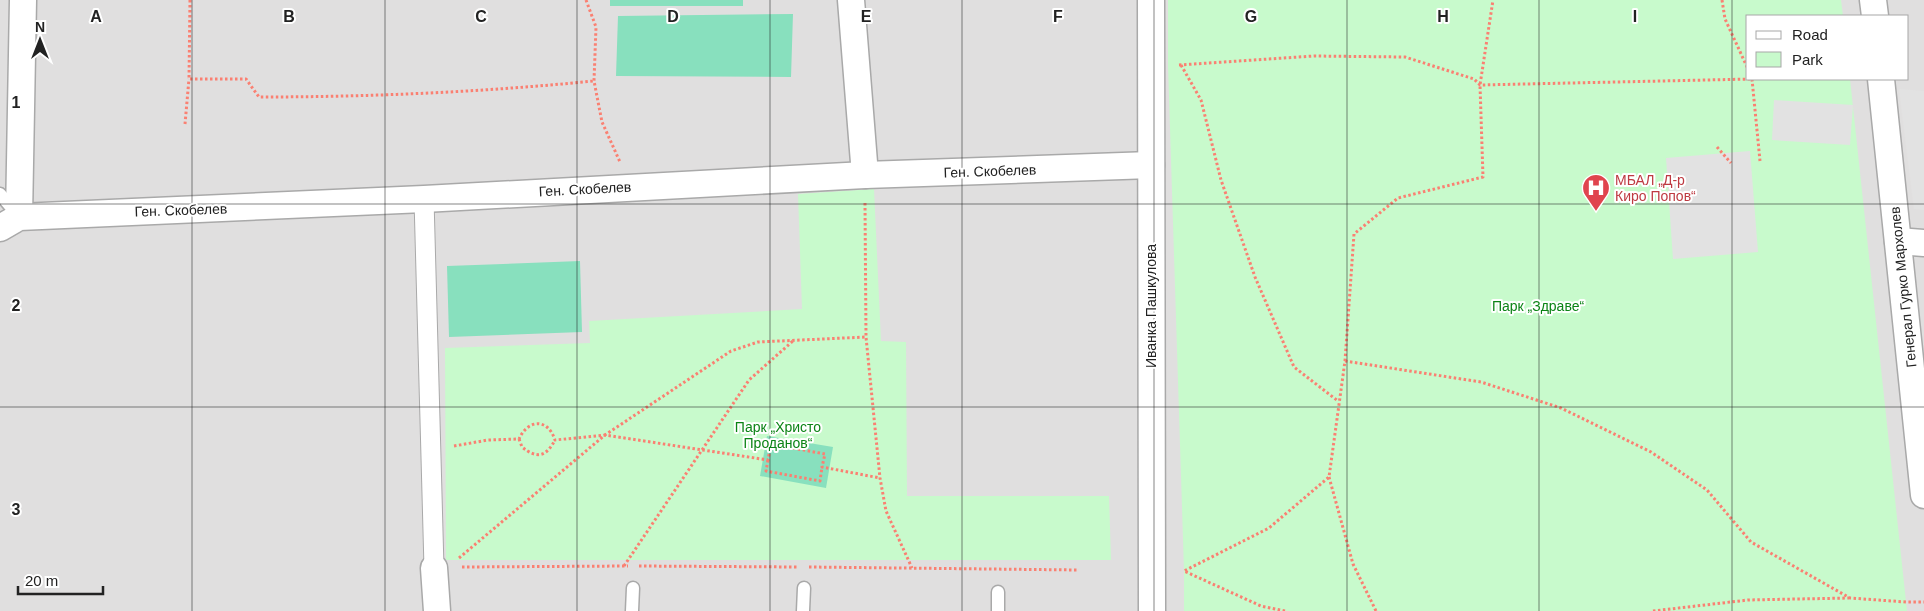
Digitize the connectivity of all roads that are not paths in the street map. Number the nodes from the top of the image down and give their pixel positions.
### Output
1 (23, 0) edge
2 (851, 0) edge
3 (1151, 0) edge
4 (1873, 0) edge
5 (1875, 15) edge
6 (1881, 80) edge
7 (1151, 165) junction
8 (865, 175) junction
9 (0, 194) edge
10 (424, 199) junction
11 (6, 219) edge
12 (1898, 241) junction
13 (1924, 243) edge
14 (1924, 495) edge
15 (441, 567) joint
16 (633, 588) dead end
17 (804, 588) dead end
18 (998, 592) dead end
19 (437, 611) edge
20 (632, 611) edge
21 (804, 611) edge
22 (998, 611) edge
23 (1152, 611) edge

1 - 11 street
2 - 8 street
3 - 7 street, Иванка Пашкулова
4 - 5 street
6 - 12 street, Генерал Гурко Мархолев
7 - 8 street, Ген. Скобелев
7 - 23 street, Иванка Пашкулова
8 - 10 street, Ген. Скобелев
9 - 11 lane
10 - 11 street, Ген. Скобелев
10 - 15 street
12 - 13 street
12 - 14 street, Генерал Гурко Мархолев
15 - 19 street
16 - 20 lane
17 - 21 lane
18 - 22 lane

